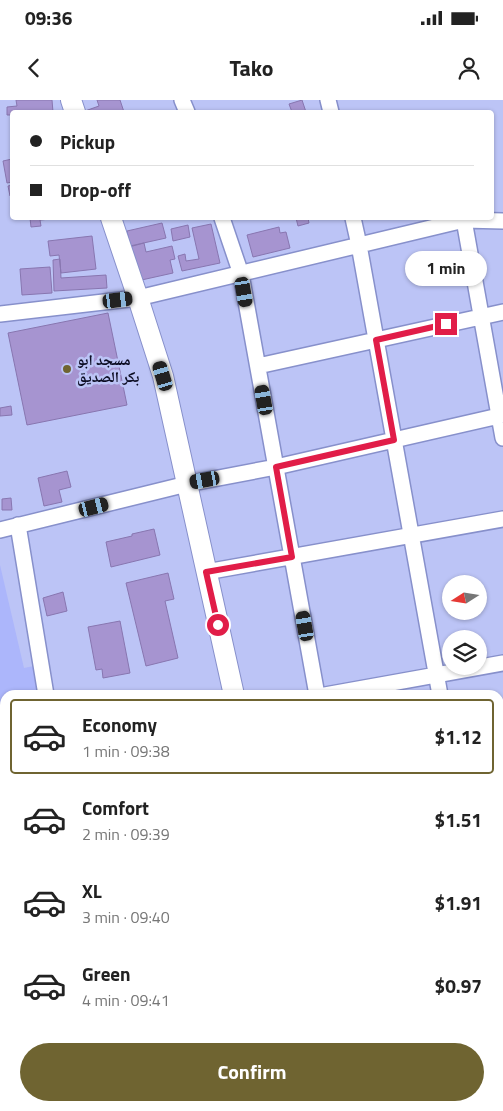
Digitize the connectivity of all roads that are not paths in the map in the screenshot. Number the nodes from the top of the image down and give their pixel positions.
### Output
1 (112, 220) edge
2 (223, 220) edge
3 (353, 220) edge
4 (464, 220) junction
5 (503, 221) edge
6 (359, 246) junction
7 (241, 274) junction
8 (138, 298) junction
9 (503, 312) edge
10 (0, 314) edge
11 (481, 317) junction
12 (376, 340) junction
13 (258, 366) junction
14 (501, 416) edge
15 (503, 438) edge
16 (394, 440) junction
17 (276, 467) junction
18 (187, 484) junction
19 (503, 519) edge
20 (18, 525) junction
21 (0, 530) edge
22 (411, 536) junction
23 (292, 557) junction
24 (206, 572) junction
25 (503, 663) edge
26 (436, 675) junction
27 (45, 690) edge
28 (233, 690) edge
29 (316, 690) edge
30 (354, 690) edge
31 (439, 690) edge

1 - 8 main road
2 - 7 street
3 - 6 street
4 - 5 street
4 - 6 street
4 - 11 street
6 - 7 street
6 - 12 street
7 - 8 street
7 - 13 street
8 - 10 street
8 - 18 main road
9 - 11 street
11 - 12 street
11 - 14 street
12 - 13 street
12 - 16 street
13 - 17 street
14 - 15 street
14 - 16 street
16 - 17 street
16 - 22 street
17 - 18 street
17 - 23 street
18 - 20 street
18 - 24 main road
19 - 22 street
20 - 21 street
20 - 27 street
22 - 23 street
22 - 26 street
23 - 24 street
23 - 29 street
24 - 28 main road
25 - 26 street
26 - 30 street
26 - 31 street

